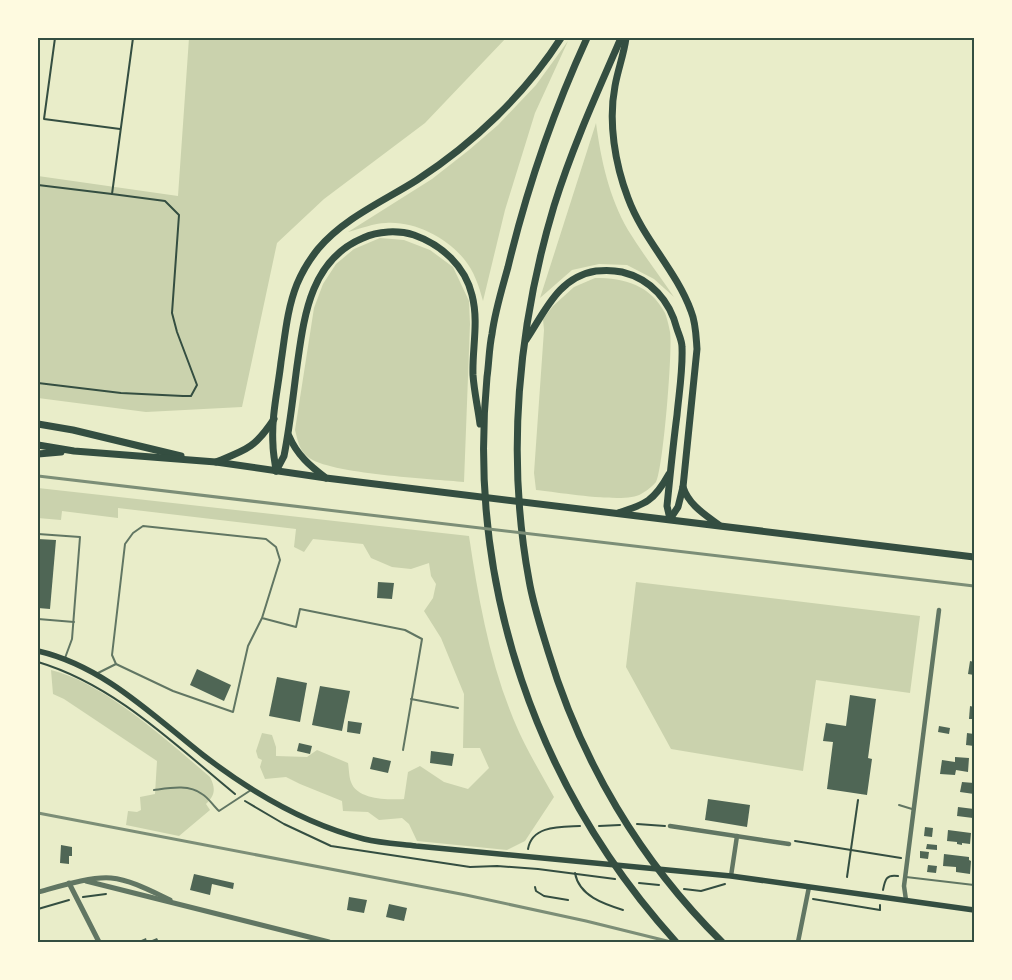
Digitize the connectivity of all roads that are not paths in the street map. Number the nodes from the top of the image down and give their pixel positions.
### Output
1 (561, 38) edge
2 (587, 38) edge
3 (621, 38) edge
4 (626, 38) edge
5 (524, 343) junction
6 (274, 419) junction
7 (38, 424) edge
8 (288, 434) junction
9 (38, 445) edge
10 (483, 448) junction
11 (74, 451) junction
12 (38, 454) edge
13 (203, 462) junction
14 (216, 462) junction
15 (276, 471) junction
16 (671, 472) junction
17 (326, 478) junction
18 (683, 487) junction
19 (618, 513) junction
20 (670, 519) junction
21 (719, 524) junction
22 (38, 534) edge
23 (974, 557) edge
24 (939, 610) dead end
25 (262, 618) junction
26 (38, 619) edge
27 (74, 622) junction
28 (38, 651) edge
29 (65, 658) junction
30 (116, 664) junction
31 (97, 674) junction
32 (411, 699) junction
33 (458, 708) dead end
34 (402, 750) dead end
35 (154, 790) dead end
36 (252, 790) junction
37 (899, 805) dead end
38 (915, 810) junction
39 (670, 826) dead end
40 (736, 836) junction
41 (789, 844) road end
42 (731, 876) junction
43 (906, 876) junction
44 (86, 881) junction
45 (69, 884) junction
46 (974, 885) edge
47 (809, 886) junction
48 (38, 892) edge
49 (906, 900) junction
50 (179, 904) junction
51 (974, 910) edge
52 (99, 942) edge
53 (329, 942) edge
54 (676, 942) edge
55 (722, 942) edge
56 (798, 942) edge

1 - 6 main road
2 - 10 main road
3 - 5 main road
4 - 18 main road
5 - 16 main road
5 - 55 main road
6 - 14 main road
6 - 15 main road
7 - 13 main road
8 - 10 main road
8 - 15 main road
8 - 17 main road
9 - 11 main road
10 - 54 main road
11 - 12 main road
11 - 13 main road
13 - 14 main road
14 - 15 main road
15 - 17 main road
16 - 19 main road
16 - 20 main road
17 - 19 main road
18 - 20 main road
18 - 21 main road
19 - 20 main road
20 - 21 main road
21 - 23 main road
22 - 27 lane
24 - 38 street
25 - 30 lane
25 - 30 lane
25 - 32 lane
26 - 27 lane
27 - 29 lane
28 - 29 main road
29 - 31 main road
30 - 31 lane
31 - 36 main road
32 - 33 lane
32 - 34 lane
35 - 36 lane
36 - 42 main road
37 - 38 lane
38 - 43 street
39 - 40 street
40 - 41 street
40 - 42 street
42 - 47 main road
43 - 46 lane
43 - 49 street
44 - 45 street
44 - 50 street
44 - 50 street
45 - 48 street
45 - 52 street
47 - 49 main road
47 - 56 street
49 - 51 main road
50 - 53 street

